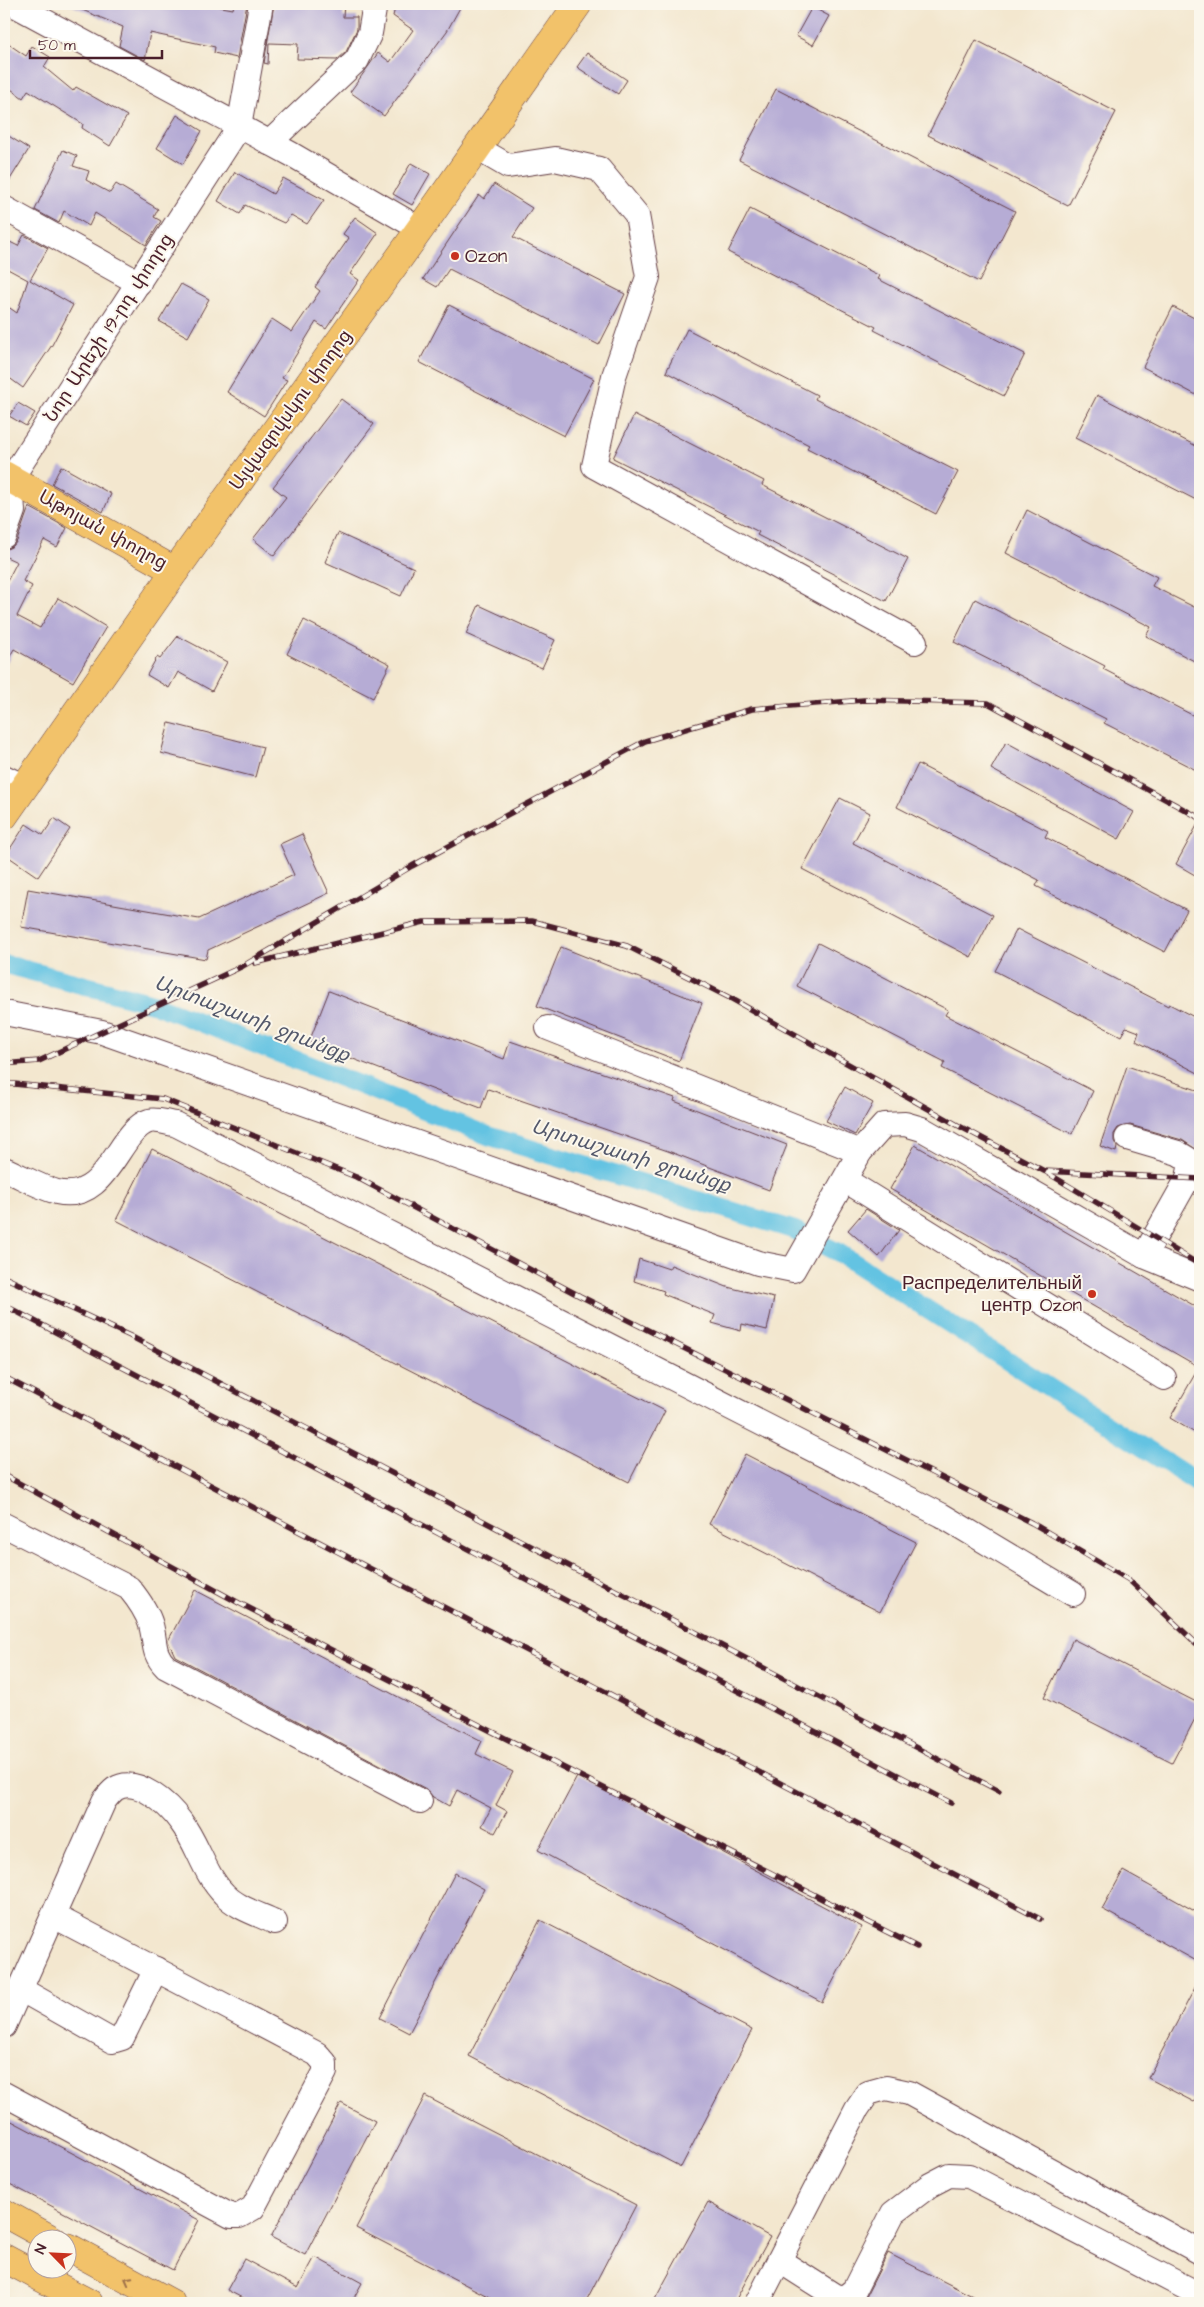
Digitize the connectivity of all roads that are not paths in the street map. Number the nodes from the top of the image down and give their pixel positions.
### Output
1 (13, 4) edge
2 (261, 4) edge
3 (374, 4) edge
4 (578, 4) edge
5 (239, 126) junction
6 (269, 143) junction
7 (477, 148) junction
8 (4, 208) edge
9 (420, 229) junction
10 (139, 283) junction
11 (7, 477) edge
12 (4, 536) edge
13 (175, 570) junction
14 (915, 642) dead end
15 (14, 782) edge
16 (4, 816) edge
17 (4, 1013) edge
18 (548, 1028) dead end
19 (1127, 1138) dead end
20 (860, 1152) junction
21 (4, 1169) edge
22 (845, 1180) junction
23 (1144, 1256) junction
24 (1200, 1279) edge
25 (1164, 1378) dead end
26 (4, 1525) edge
27 (1073, 1594) dead end
28 (420, 1801) dead end
29 (54, 1916) junction
30 (275, 1922) dead end
31 (156, 1969) junction
32 (20, 1989) junction
33 (4, 2026) edge
34 (4, 2094) edge
35 (4, 2213) edge
36 (35, 2230) edge
37 (78, 2252) edge
38 (1200, 2252) edge
39 (4, 2258) edge
40 (780, 2262) junction
41 (816, 2295) edge
42 (1200, 2295) edge
43 (89, 2303) edge
44 (171, 2303) edge
45 (757, 2303) edge

1 - 5 street
2 - 5 street
3 - 6 street
4 - 7 main road, Այվազովսկու փողոց
5 - 6 street
5 - 10 street, Նոր Արեշի 19-րդ փողոց
6 - 9 street
7 - 9 main road, Այվազովսկու փողոց
7 - 14 street
8 - 10 street
9 - 13 main road, Այվազովսկու փողոց
10 - 11 street, Նոր Արեշի 19-րդ փողոց
11 - 12 street
11 - 13 main road, Աթոյան փողոց
13 - 15 main road, Այվազովսկու փողոց
15 - 16 main road, Այվազովսկու փողոց
17 - 22 street
18 - 20 street
19 - 23 street
20 - 22 street
20 - 23 street
21 - 27 street
22 - 25 street
23 - 24 street
26 - 28 street
29 - 30 street
29 - 31 street
29 - 32 street
31 - 32 street
31 - 34 street
32 - 33 street
35 - 36 main road
44 -> 37 main road
38 - 40 street
39 - 43 main road
40 - 41 street
40 - 45 street
41 - 42 street

